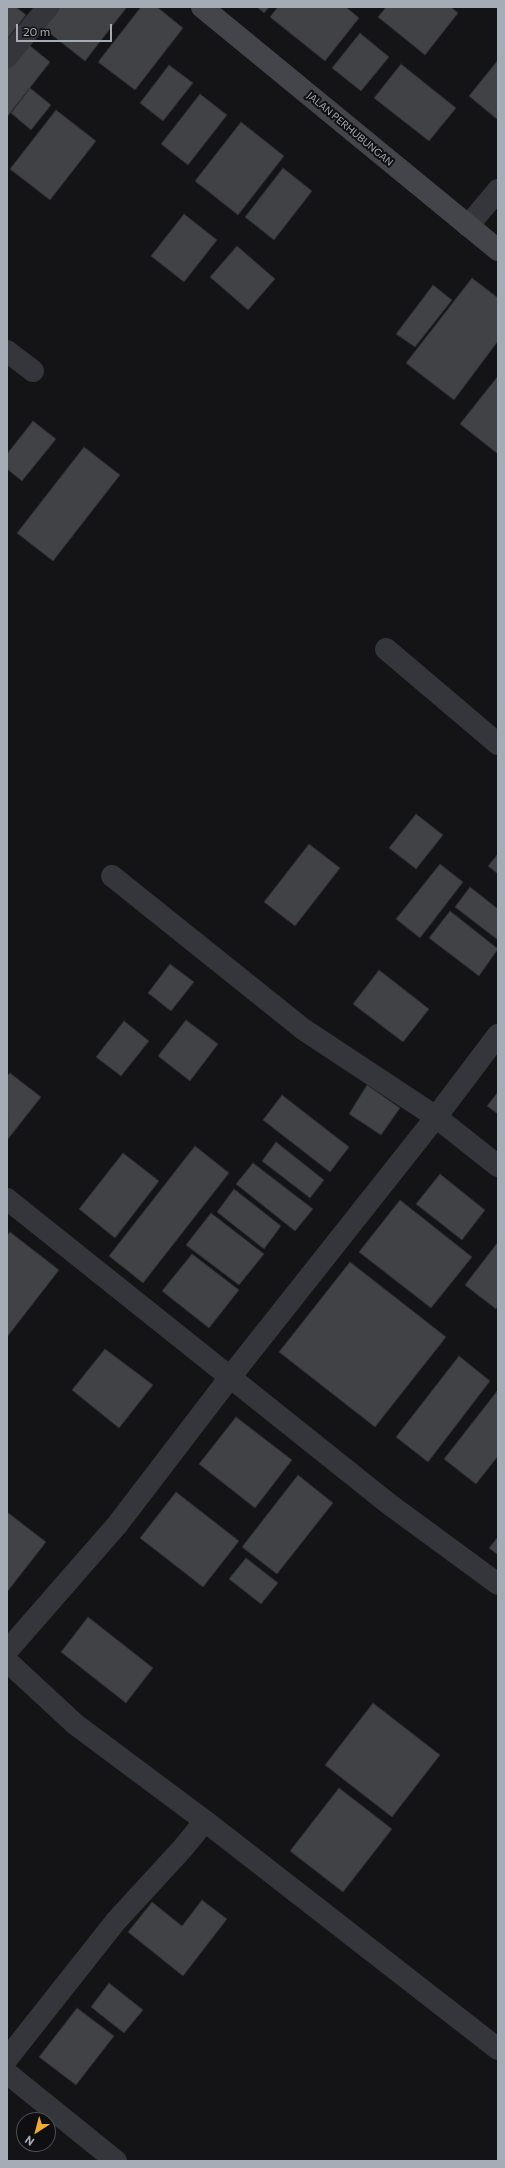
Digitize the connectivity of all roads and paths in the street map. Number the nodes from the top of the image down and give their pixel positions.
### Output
1 (48, 7) edge
2 (214, 10) edge
3 (7, 57) edge
4 (498, 190) edge
5 (468, 226) junction
6 (498, 250) edge
7 (7, 351) edge
8 (33, 371) dead end
9 (386, 649) dead end
10 (498, 744) edge
11 (112, 876) dead end
12 (498, 1035) edge
13 (436, 1117) junction
14 (498, 1166) edge
15 (7, 1199) edge
16 (231, 1376) junction
17 (498, 1584) edge
18 (7, 1652) edge
19 (7, 1661) edge
20 (205, 1821) junction
21 (498, 2049) edge
22 (7, 2060) edge
23 (7, 2073) edge
24 (116, 2161) edge

1 - 3 street
2 - 5 main road, JALAN PERHUBUNGAN
4 - 5 street
5 - 6 main road, JALAN PERHUBUNGAN
7 - 8 street
9 - 10 street
11 - 13 street
12 - 13 street
13 - 14 street
13 - 16 street
15 - 16 street
16 - 17 street
16 - 18 street
19 - 20 street
20 - 21 street
20 - 22 street
23 - 24 street

